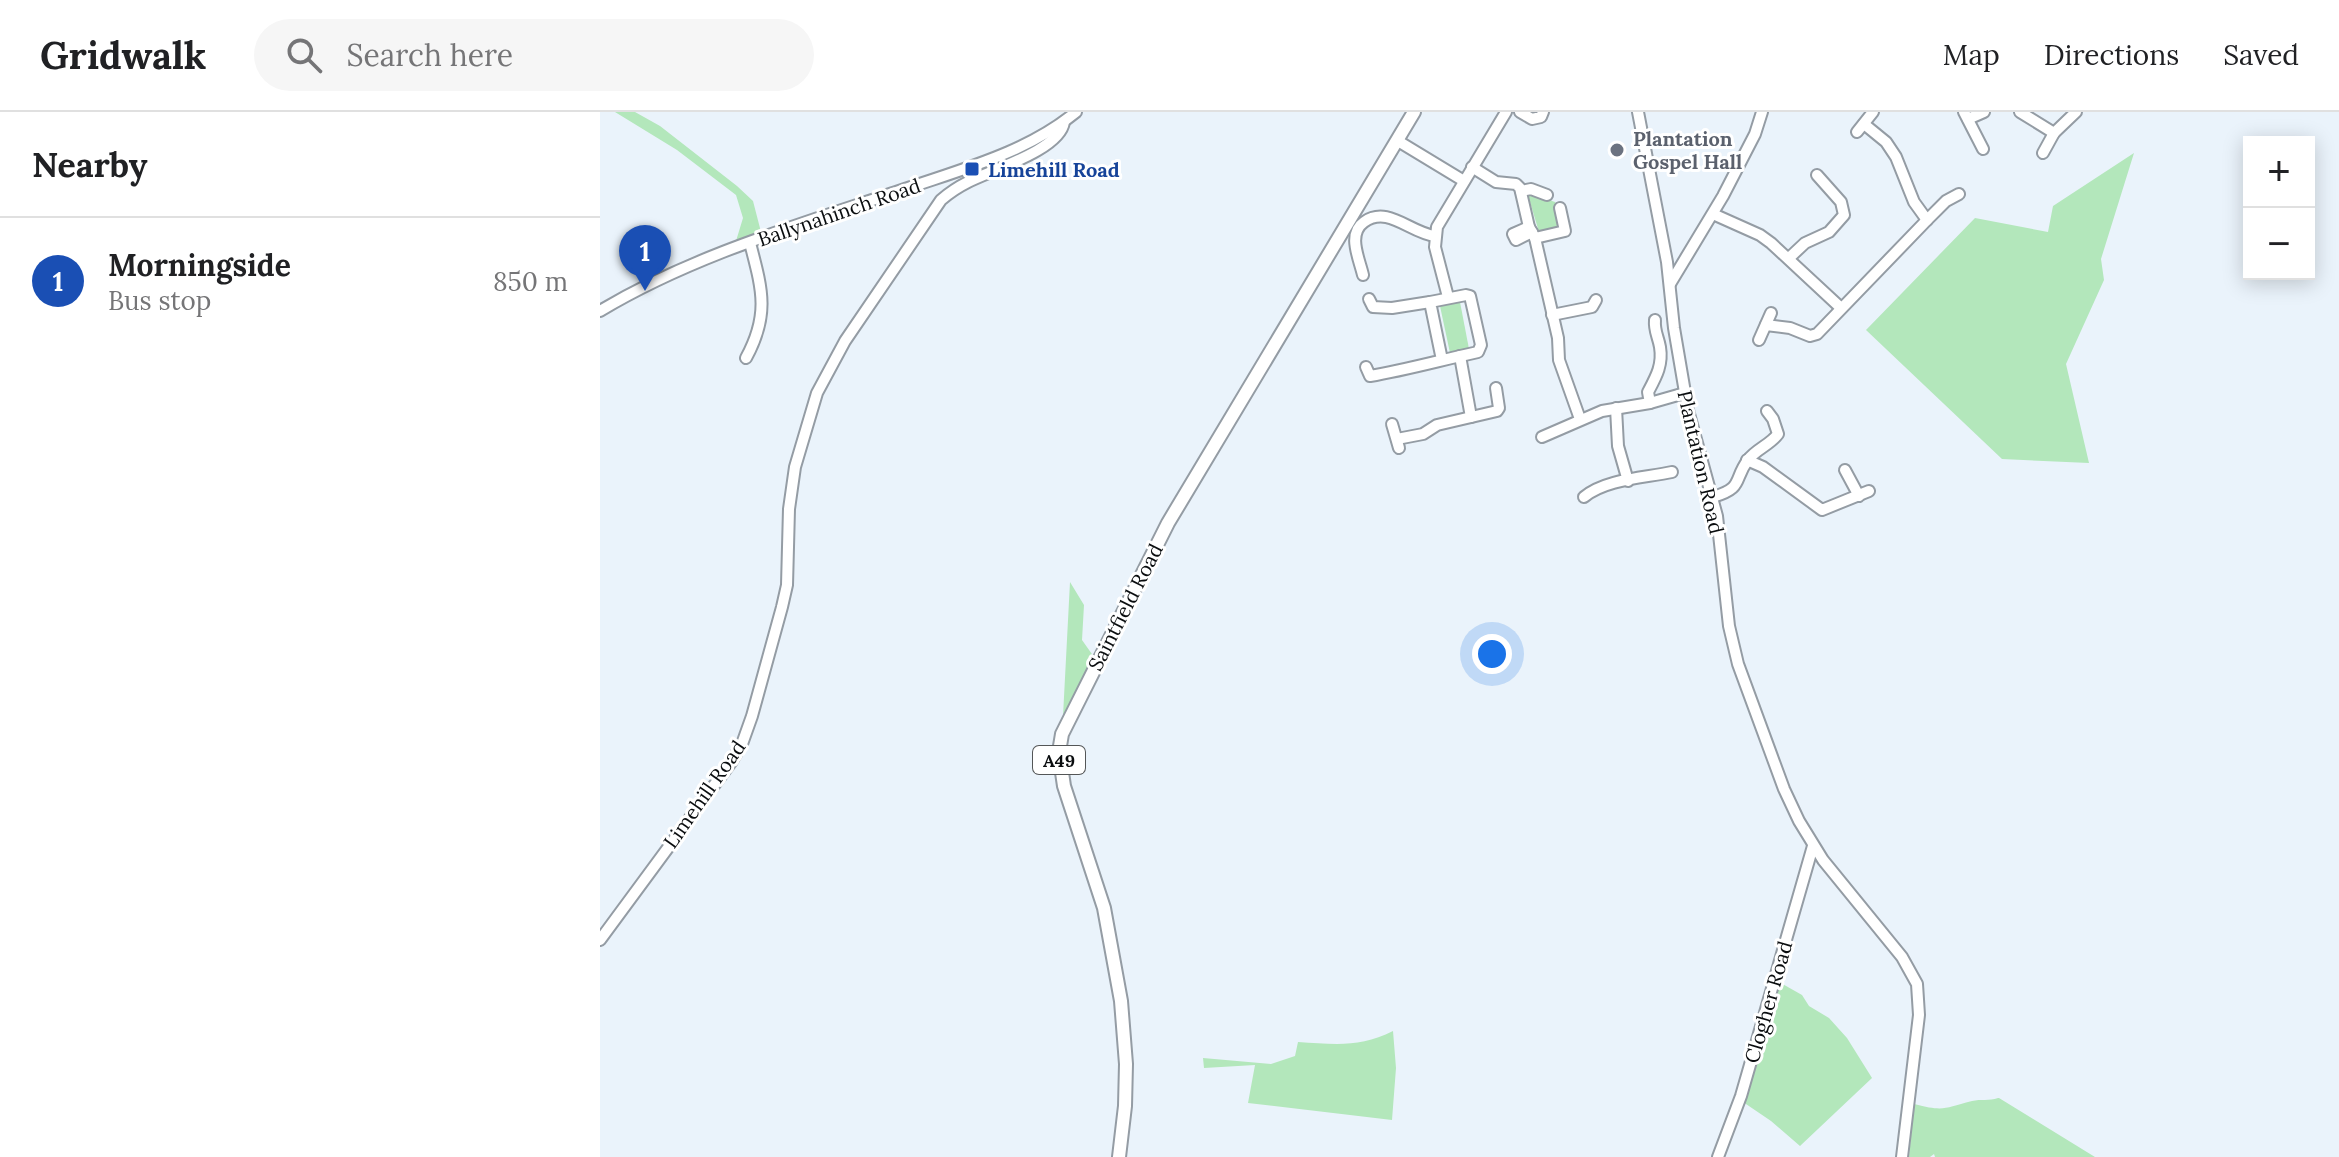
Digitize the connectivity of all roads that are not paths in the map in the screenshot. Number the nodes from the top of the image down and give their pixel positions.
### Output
1 (1076, 112) edge
2 (1414, 112) edge
3 (1506, 112) edge
4 (1520, 112) edge
5 (1638, 112) edge
6 (1762, 112) edge
7 (1873, 112) edge
8 (1984, 112) edge
9 (2020, 112) edge
10 (2076, 112) edge
11 (1542, 114) edge
12 (1966, 116) edge
13 (1064, 122) junction
14 (2054, 133) junction
15 (1398, 141) junction
16 (1983, 149) dead end
17 (2043, 153) dead end
18 (1472, 167) junction
19 (1815, 175) dead end
20 (1464, 181) junction
21 (1521, 191) junction
22 (1959, 194) dead end
23 (1547, 195) dead end
24 (1560, 208) dead end
25 (1713, 214) junction
26 (1927, 220) junction
27 (1532, 232) junction
28 (1435, 236) junction
29 (750, 243) junction
30 (1666, 253) junction
31 (1690, 253) junction
32 (1789, 258) junction
33 (1363, 275) dead end
34 (1670, 284) junction
35 (1448, 297) junction
36 (1430, 302) junction
37 (1370, 306) dead end
38 (1594, 306) dead end
39 (1841, 308) junction
40 (600, 311) edge
41 (1771, 313) dead end
42 (1552, 315) junction
43 (1655, 320) dead end
44 (1766, 325) junction
45 (1759, 340) dead end
46 (1460, 356) junction
47 (746, 358) dead end
48 (1442, 360) junction
49 (1367, 375) dead end
50 (1496, 388) dead end
51 (1685, 393) junction
52 (1650, 403) junction
53 (1616, 408) junction
54 (1767, 411) dead end
55 (1471, 417) junction
56 (1580, 419) junction
57 (1392, 424) dead end
58 (1548, 432) dead end
59 (1747, 460) junction
60 (1845, 470) dead end
61 (1672, 472) dead end
62 (1628, 481) junction
63 (1584, 497) dead end
64 (1713, 497) junction
65 (1813, 846) junction
66 (600, 940) edge
67 (1119, 1157) edge
68 (1718, 1157) edge
69 (1902, 1157) edge

1 - 13 street, Ballynahinch Road
2 - 15 main road, Saintfield Road / A49
3 - 18 street
4 - 11 street
5 - 30 street, Plantation Road
6 - 25 street
7 - 26 street
8 - 12 street
9 - 14 street
10 - 14 street
12 - 16 street
13 - 29 street, Ballynahinch Road
13 - 66 street, Limehill Road
14 - 17 street
15 - 20 street
15 - 67 main road, Saintfield Road / A49
18 - 20 street
18 - 21 street
19 - 32 street
20 - 28 street
21 - 23 street
21 - 27 street
22 - 26 street
24 - 27 street
25 - 31 street
25 - 32 street
26 - 39 street
27 - 42 street
28 - 33 street
28 - 35 street
29 - 40 street, Ballynahinch Road
29 - 47 street
30 - 31 street
30 - 34 street, Plantation Road
31 - 34 street
32 - 39 street
34 - 51 street, Plantation Road
35 - 36 street
35 - 46 street
36 - 37 street
36 - 48 street
38 - 42 street
39 - 44 street
41 - 44 street
42 - 56 street
43 - 52 street
44 - 45 street
46 - 48 street
46 - 55 street
48 - 49 street
50 - 55 street
51 - 52 street
51 - 64 street, Plantation Road
52 - 53 street
53 - 56 street
53 - 62 street
54 - 59 street
55 - 57 street
56 - 58 street
59 - 60 street
59 - 64 street
61 - 62 street
62 - 63 street
64 - 65 street, Plantation Road
65 - 68 street, Clogher Road
65 - 69 street, Plantation Road

